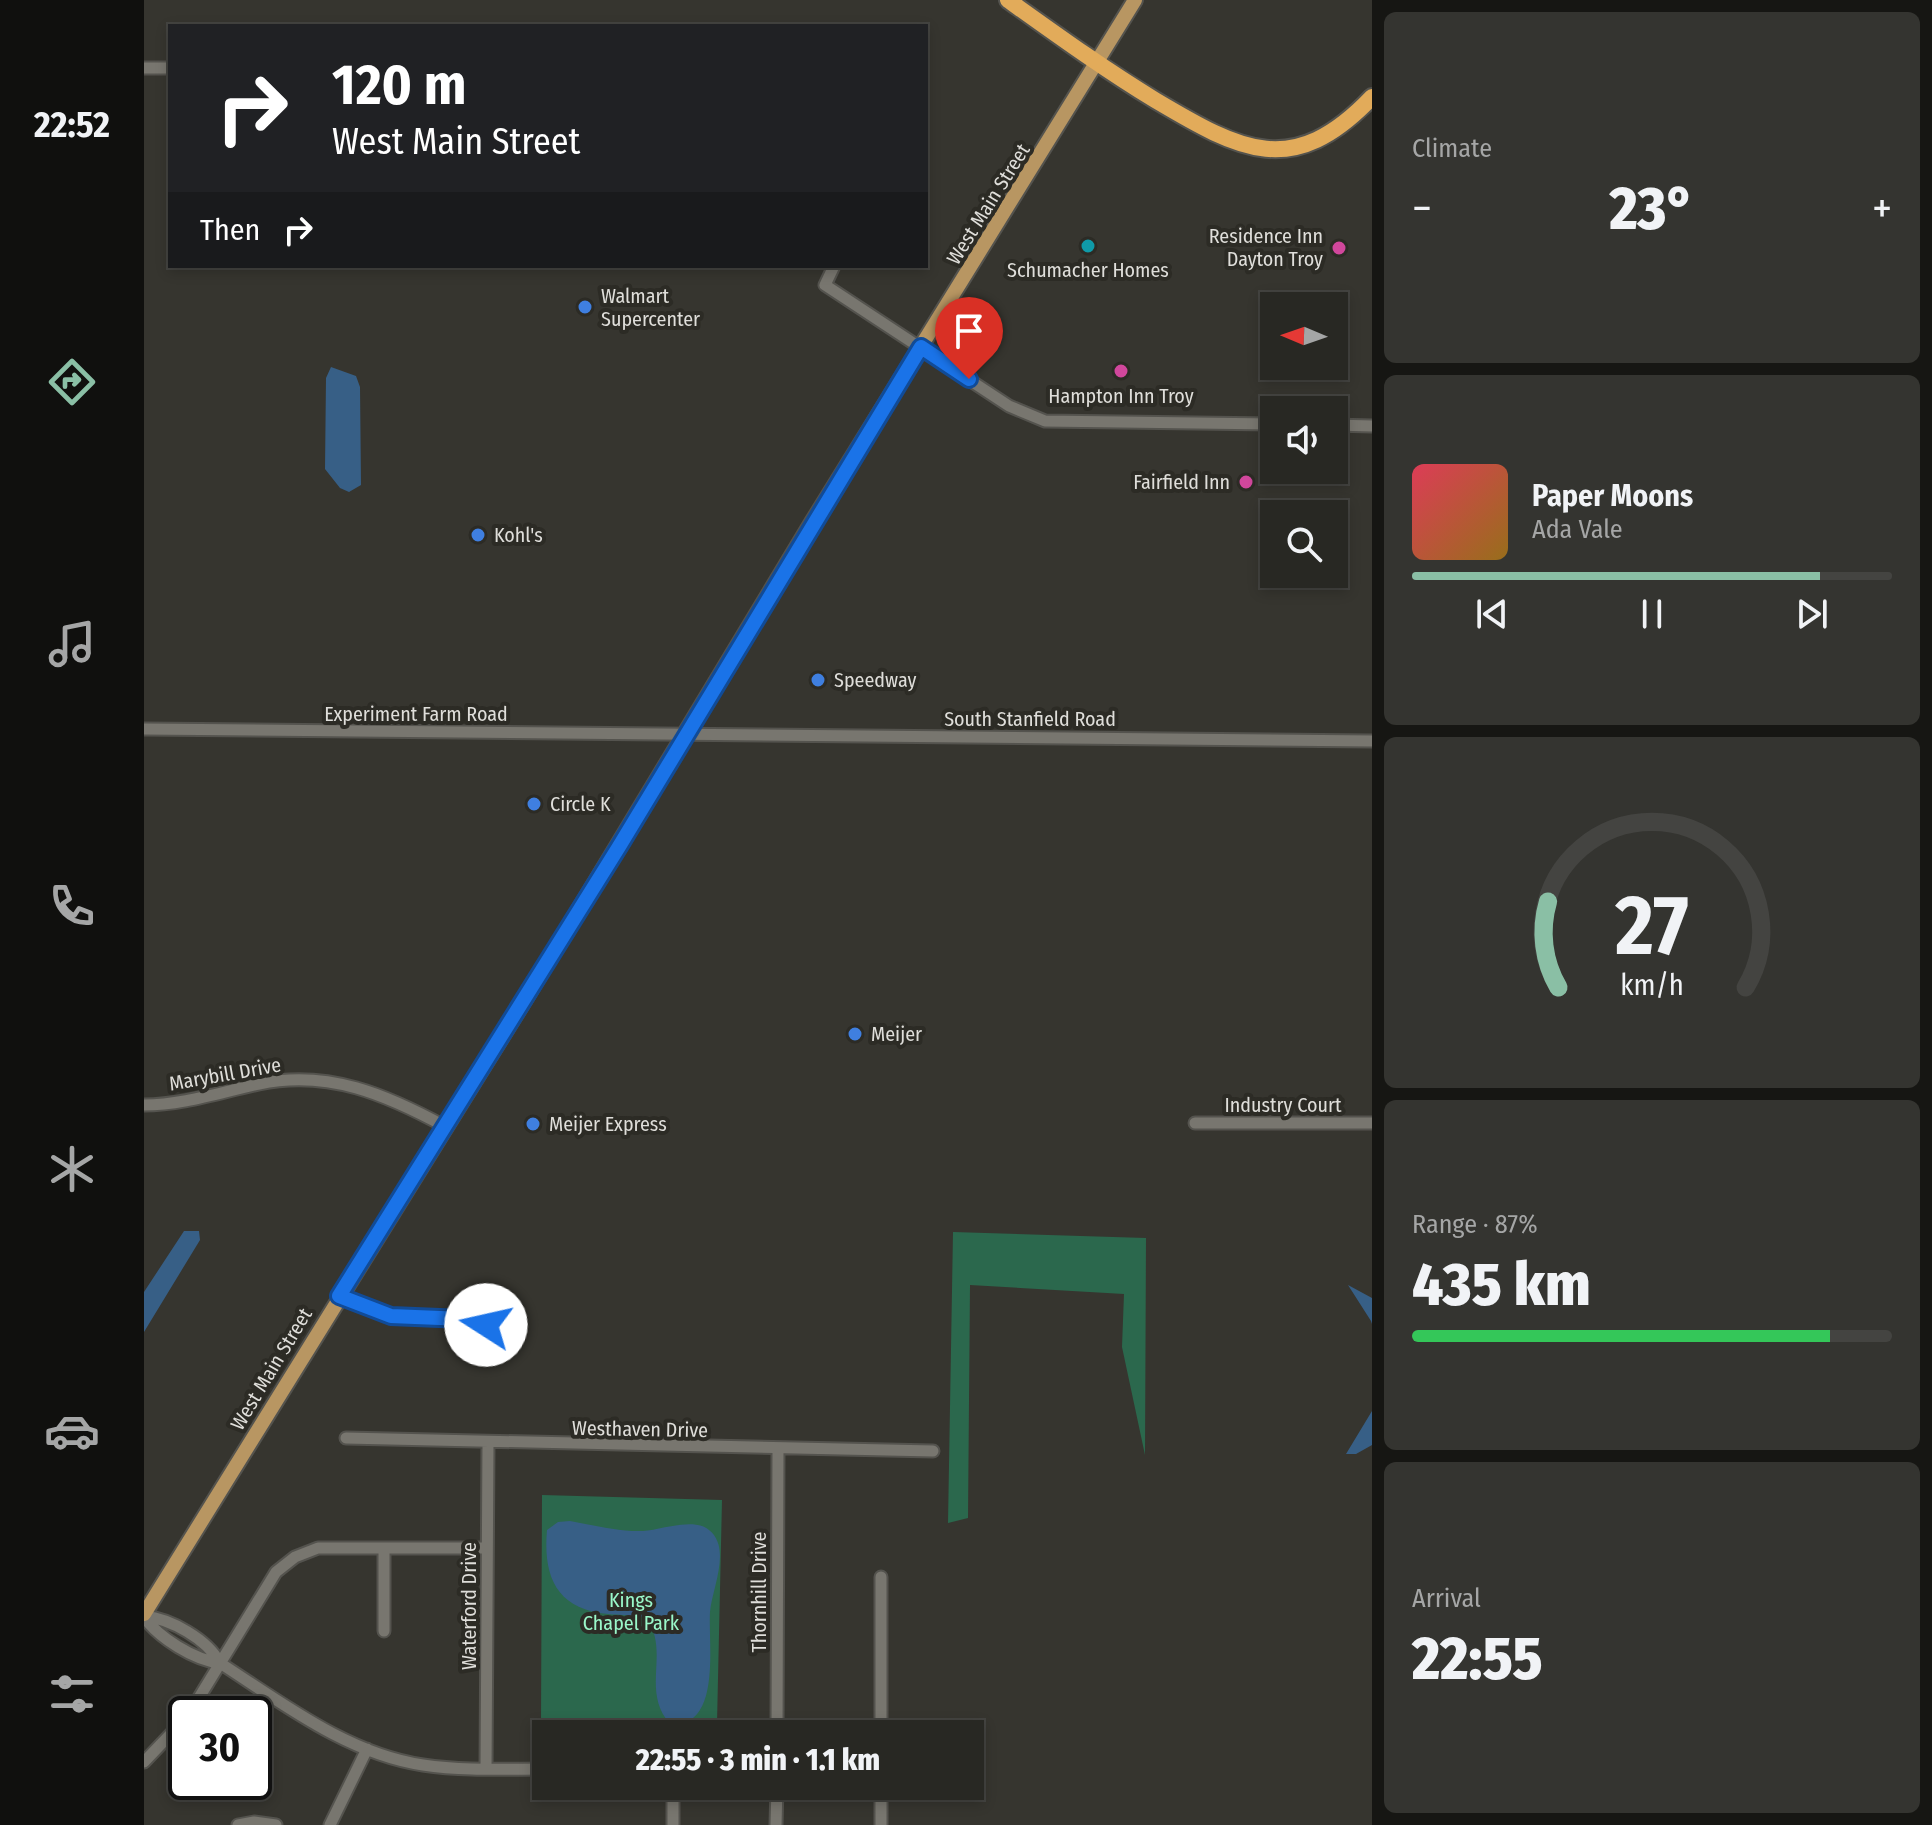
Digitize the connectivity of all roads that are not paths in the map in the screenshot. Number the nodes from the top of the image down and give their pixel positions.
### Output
1 (1008, 0) edge
2 (1135, 0) edge
3 (1098, 65) junction
4 (144, 68) edge
5 (168, 68) edge
6 (1372, 97) edge
7 (833, 268) edge
8 (921, 347) junction
9 (1260, 424) edge
10 (1348, 425) edge
11 (1372, 426) edge
12 (144, 729) edge
13 (688, 732) junction
14 (1372, 741) edge
15 (144, 1105) edge
16 (1195, 1123) dead end
17 (1372, 1123) edge
18 (446, 1127) junction
19 (339, 1296) junction
20 (486, 1325) dead end
21 (346, 1438) dead end
22 (488, 1444) junction
23 (778, 1450) junction
24 (933, 1451) dead end
25 (384, 1548) junction
26 (487, 1548) junction
27 (881, 1577) dead end
28 (144, 1616) edge
29 (384, 1631) dead end
30 (220, 1663) junction
31 (199, 1696) edge
32 (777, 1720) edge
33 (881, 1720) edge
34 (168, 1736) edge
35 (367, 1749) junction
36 (144, 1762) edge
37 (486, 1769) junction
38 (532, 1769) edge
39 (673, 1800) edge
40 (777, 1800) edge
41 (881, 1800) edge
42 (238, 1825) edge
43 (276, 1825) edge
44 (330, 1825) edge
45 (673, 1825) edge
46 (776, 1825) edge
47 (881, 1825) edge

1 - 3 highway
2 - 3 main road, West Main Street
3 - 6 highway
3 - 8 main road, West Main Street
4 - 5 street
7 - 8 street
8 - 9 street
8 - 13 main road, West Main Street
10 - 11 street
12 - 13 street, Experiment Farm Road
13 - 14 street, South Stanfield Road
13 - 18 main road, West Main Street
15 - 18 street, Marybill Drive
16 - 17 street, Industry Court
18 - 19 main road, West Main Street
19 - 20 street
19 - 28 main road, West Main Street
21 - 22 street, Westhaven Drive
22 - 23 street, Westhaven Drive
22 - 26 street, Waterford Drive
23 - 24 street, Westhaven Drive
23 - 32 street, Thornhill Drive
25 - 26 street
25 - 29 street
25 - 30 street
26 - 37 street, Waterford Drive
27 - 33 street
28 - 30 street
30 - 31 street
30 - 35 street
34 - 36 street
35 - 37 street
35 - 44 street
37 - 38 street
39 - 45 street
40 - 46 street
41 - 47 street
42 - 43 street

